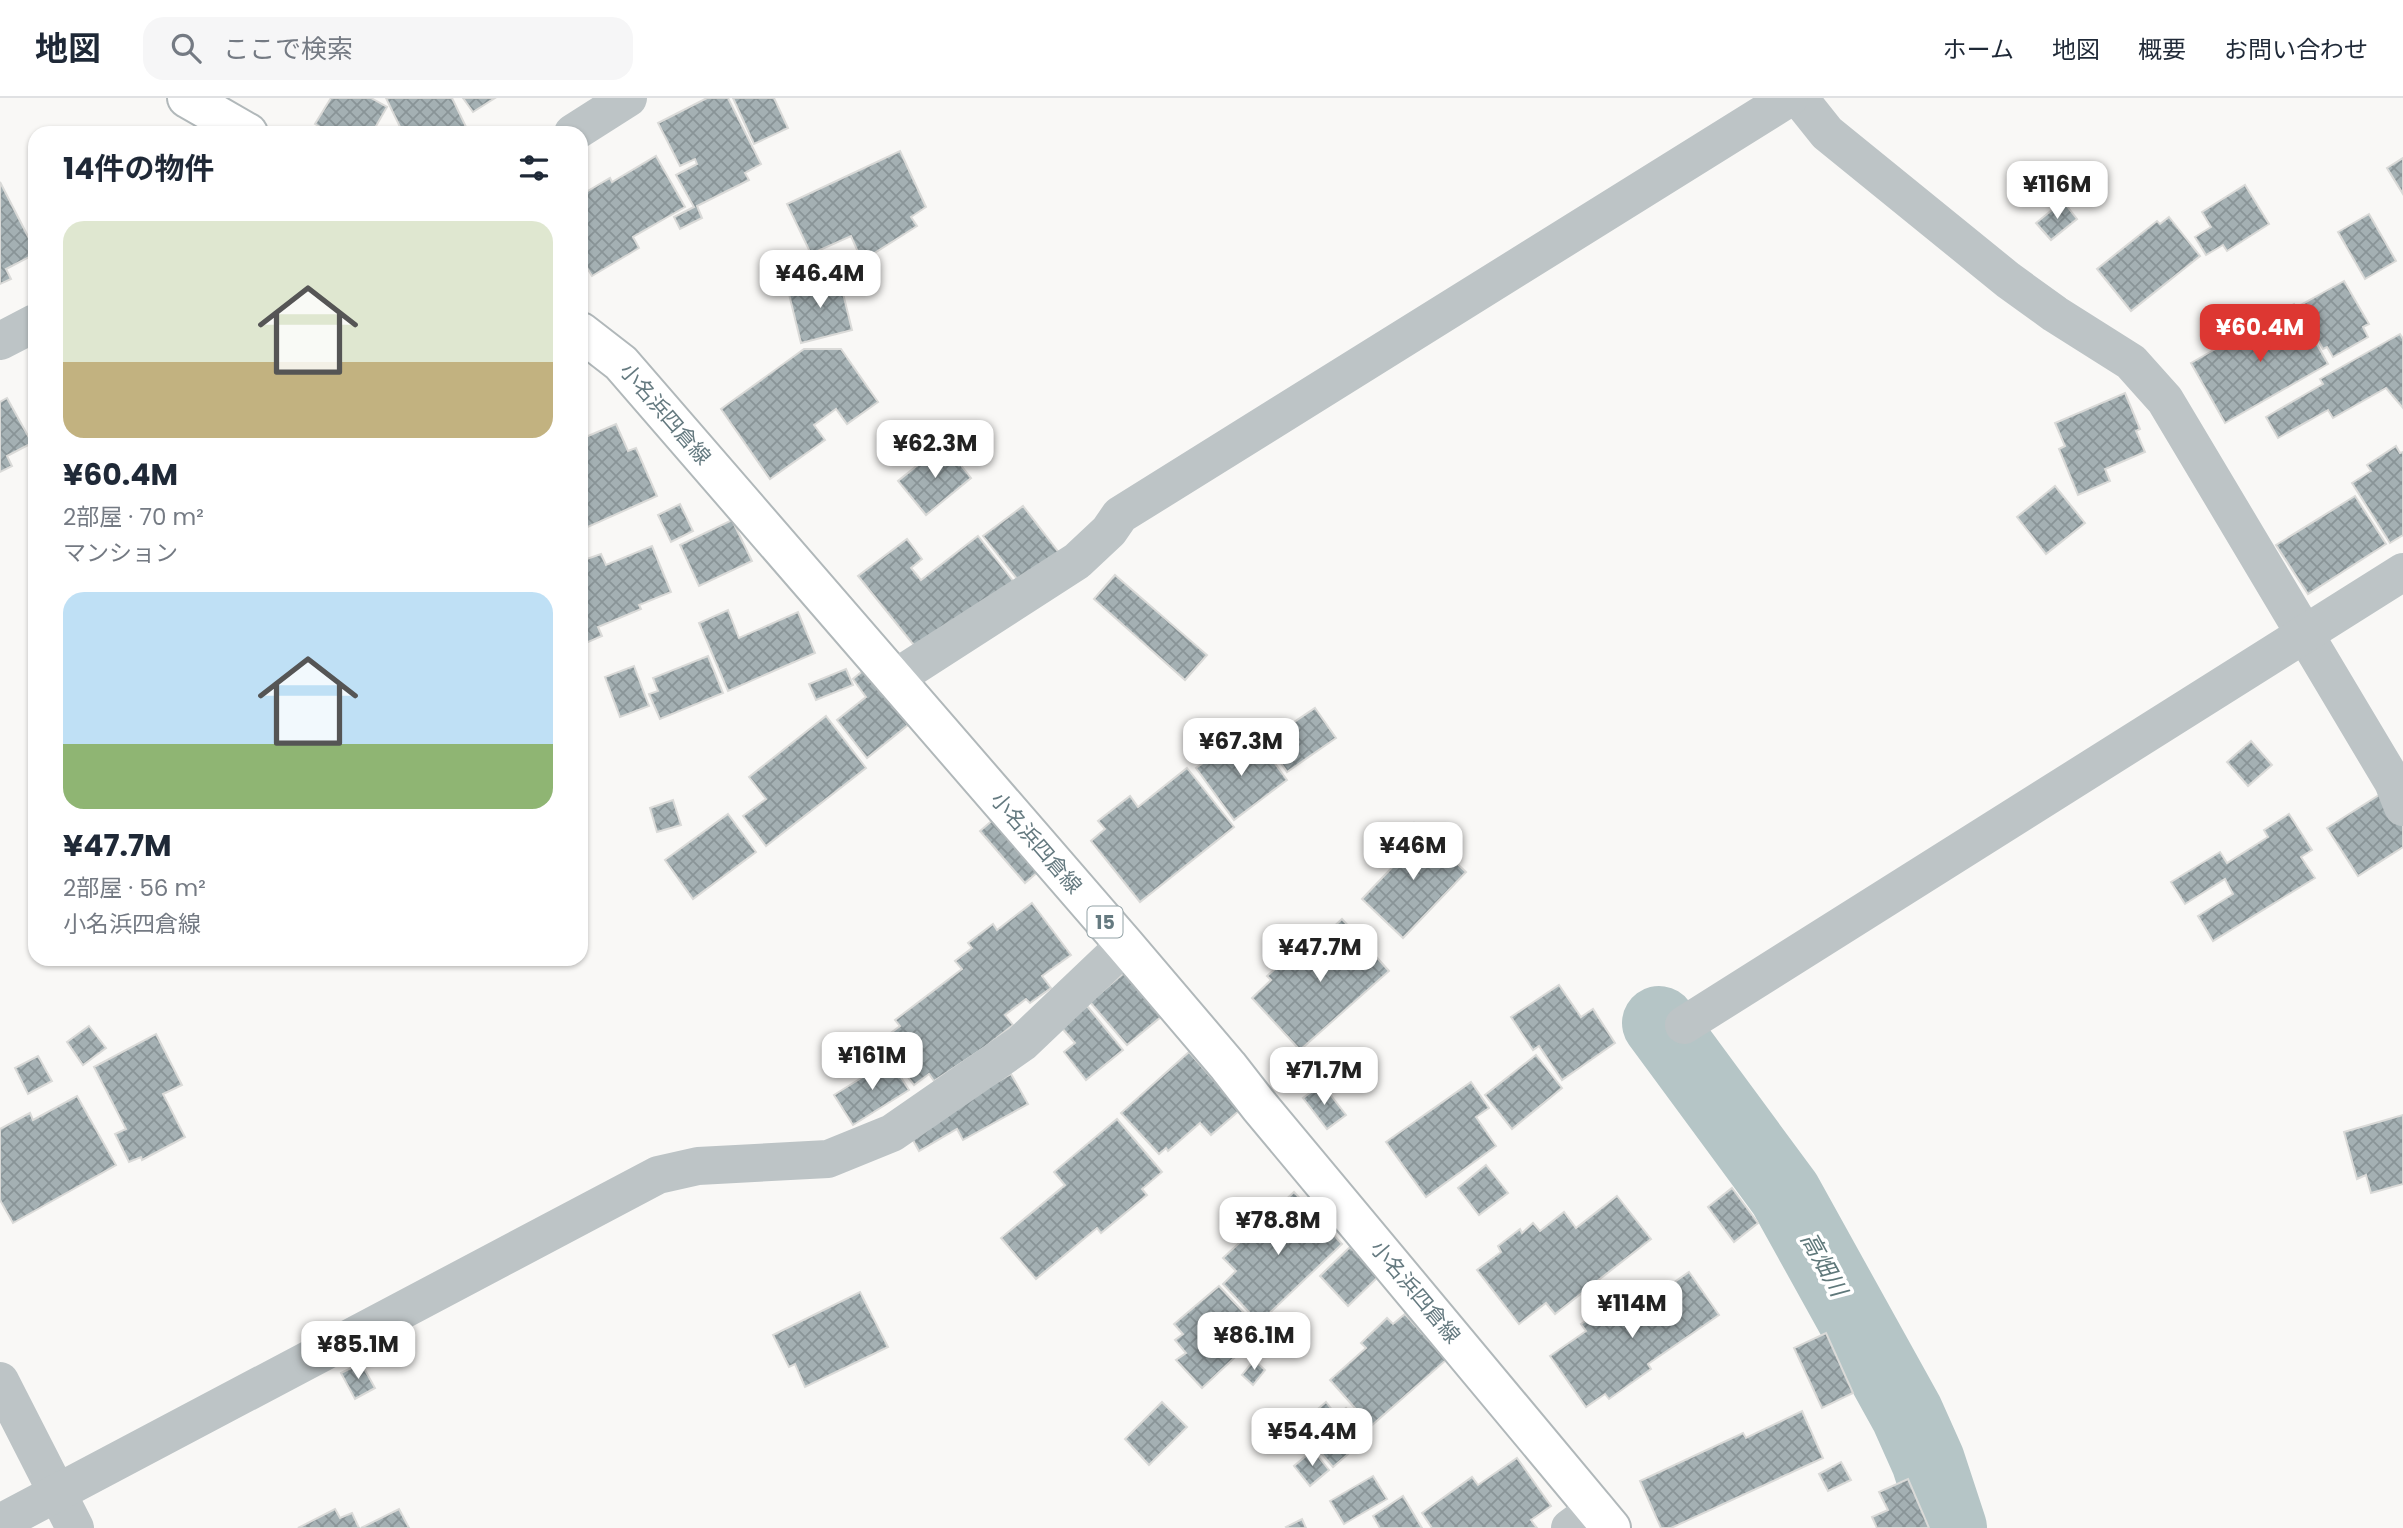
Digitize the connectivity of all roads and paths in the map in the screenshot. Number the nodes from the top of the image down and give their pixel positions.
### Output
1 (187, 98) edge
2 (1789, 98) edge
3 (1798, 98) edge
4 (619, 101) edge
5 (236, 126) edge
6 (583, 126) edge
7 (28, 327) edge
8 (588, 337) edge
9 (0, 341) edge
10 (2403, 572) edge
11 (2304, 633) junction
12 (894, 679) junction
13 (2403, 807) edge
14 (1125, 945) junction
15 (1684, 1025) dead end
16 (0, 1381) edge
17 (57, 1494) junction
18 (1593, 1522) edge
19 (0, 1523) edge
20 (75, 1528) edge

1 - 5 main road
2 - 12 street
3 - 11 street
4 - 6 street
7 - 9 street
8 - 12 main road, 小名浜四倉線 / 15
10 - 11 street
11 - 13 street
11 - 15 street
12 - 14 main road, 小名浜四倉線 / 15
14 - 17 street
14 - 18 main road, 小名浜四倉線 / 15
16 - 17 street
17 - 19 street
17 - 20 street

